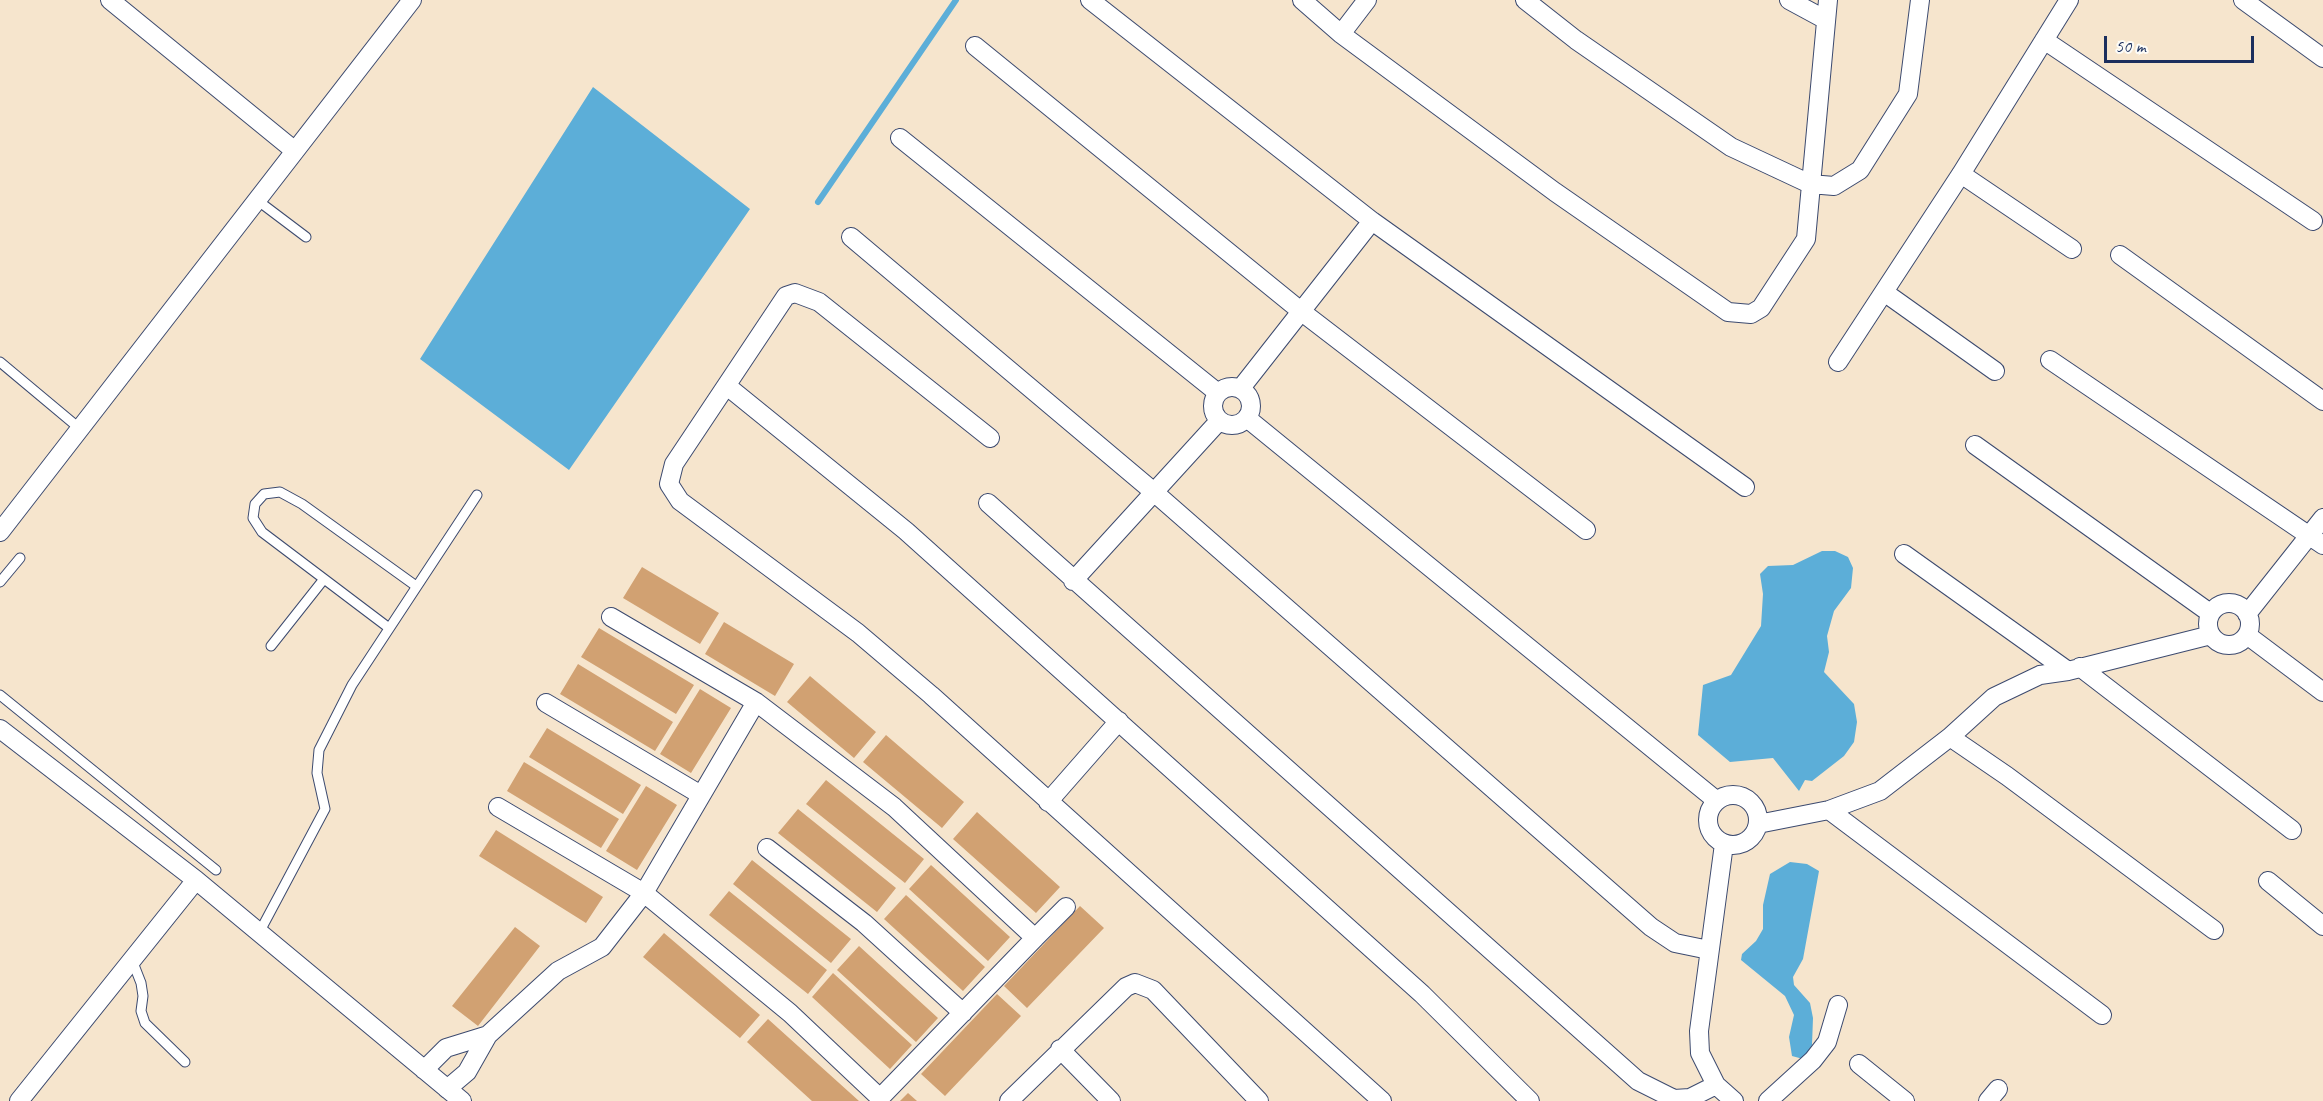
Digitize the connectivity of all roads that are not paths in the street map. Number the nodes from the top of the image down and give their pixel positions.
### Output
1 (110, 0) edge
2 (412, 0) edge
3 (1090, 0) edge
4 (1302, 0) edge
5 (1367, 0) edge
6 (1525, 0) edge
7 (1789, 0) edge
8 (1828, 0) edge
9 (1920, 0) edge
10 (2069, 0) edge
11 (2243, 0) edge
12 (1826, 20) junction
13 (1341, 34) junction
14 (2044, 40) junction
15 (975, 46) dead end
16 (2323, 58) edge
17 (900, 138) dead end
18 (295, 151) junction
19 (1961, 174) junction
20 (1810, 183) junction
21 (258, 200) junction
22 (1372, 220) junction
23 (2313, 221) dead end
24 (306, 237) dead end
25 (851, 237) dead end
26 (2072, 249) dead end
27 (2120, 255) dead end
28 (1884, 292) junction
29 (1302, 312) junction
30 (2049, 360) dead end
31 (0, 362) edge
32 (1838, 362) dead end
33 (1995, 371) dead end
34 (727, 386) junction
35 (1240, 388) junction
36 (1218, 393) junction
37 (2323, 401) edge
38 (1248, 419) junction
39 (1219, 421) junction
40 (79, 428) junction
41 (990, 438) dead end
42 (1975, 445) dead end
43 (1745, 486) dead end
44 (1155, 494) junction
45 (477, 495) dead end
46 (988, 503) dead end
47 (2323, 518) edge
48 (1586, 530) dead end
49 (0, 532) edge
50 (2317, 540) edge
51 (1905, 554) dead end
52 (20, 558) dead end
53 (324, 579) junction
54 (1073, 581) junction
55 (0, 582) edge
56 (416, 586) junction
57 (2210, 613) junction
58 (2247, 614) junction
59 (611, 617) dead end
60 (388, 628) junction
61 (2211, 635) junction
62 (2247, 635) junction
63 (271, 645) dead end
64 (2074, 669) junction
65 (2323, 692) edge
66 (0, 695) edge
67 (756, 702) junction
68 (546, 703) dead end
69 (1119, 721) junction
70 (0, 729) edge
71 (1950, 737) junction
72 (701, 795) junction
73 (1717, 801) junction
74 (1048, 802) junction
75 (498, 807) dead end
76 (1829, 810) junction
77 (1758, 824) junction
78 (2292, 830) dead end
79 (1724, 844) junction
80 (767, 848) dead end
81 (216, 870) dead end
82 (196, 879) junction
83 (2268, 881) dead end
84 (644, 893) junction
85 (1066, 907) dead end
86 (2323, 926) edge
87 (2214, 930) dead end
88 (259, 933) junction
89 (1035, 938) junction
90 (1709, 950) junction
91 (131, 958) junction
92 (1838, 1005) dead end
93 (963, 1013) junction
94 (2102, 1015) dead end
95 (488, 1035) junction
96 (1060, 1049) junction
97 (185, 1062) dead end
98 (1859, 1064) dead end
99 (424, 1071) junction
100 (1716, 1085) junction
101 (447, 1089) junction
102 (878, 1100) edge
103 (20, 1101) edge
104 (462, 1101) edge
105 (1008, 1101) edge
106 (1111, 1101) edge
107 (1259, 1101) edge
108 (1382, 1101) edge
109 (1530, 1101) edge
110 (1734, 1101) edge
111 (1768, 1101) edge
112 (1905, 1101) edge

1 - 18 street
2 - 18 street
3 - 22 street
4 - 13 street
5 - 13 street
6 - 20 street
7 - 12 street
8 - 12 street
9 - 20 street
10 - 14 street
11 - 16 street
12 - 20 street
13 - 20 street
14 - 19 street
14 - 23 street
15 - 29 street
17 - 36 street
18 - 21 street
19 - 26 street
19 - 28 street
21 - 24 lane
21 - 40 street
22 - 29 street
22 - 43 street
25 - 44 street
27 - 37 street
28 - 32 street
28 - 33 street
29 - 35 street
29 - 48 street
30 - 50 street
31 - 40 lane
34 - 41 street
34 - 69 street
34 - 74 street
35 - 36 street
35 - 38 street
36 - 39 street
38 - 39 street
38 - 73 street
39 - 44 street
40 - 49 street
42 - 57 street
44 - 54 street
44 - 90 street
45 - 56 lane
46 - 54 street
47 - 50 street
50 - 58 street
51 - 64 street
52 - 55 lane
53 - 56 lane
53 - 60 lane
53 - 63 lane
54 - 100 street
56 - 60 lane
57 - 58 street
57 - 61 street
58 - 62 street
59 - 67 street
60 - 88 lane
61 - 62 street
61 - 64 street
62 - 65 street
64 - 71 street
64 - 78 street
66 - 81 lane
67 - 72 street
67 - 89 street
68 - 72 street
69 - 74 street
69 - 109 street
70 - 82 street
71 - 76 street
71 - 87 street
72 - 84 street
73 - 77 street
73 - 79 street
74 - 108 street
75 - 84 street
76 - 77 street
76 - 94 street
77 - 79 street
79 - 90 street
80 - 93 street
82 - 88 street
82 - 91 street
83 - 86 street
84 - 95 street
84 - 102 street
85 - 89 street
88 - 99 street
89 - 93 street
90 - 100 street
91 - 97 lane
91 - 103 street
92 - 111 street
93 - 102 street
95 - 99 street
95 - 101 street
96 - 105 street
96 - 106 street
96 - 107 street
98 - 112 street
99 - 101 street
100 - 110 street
101 - 104 street

